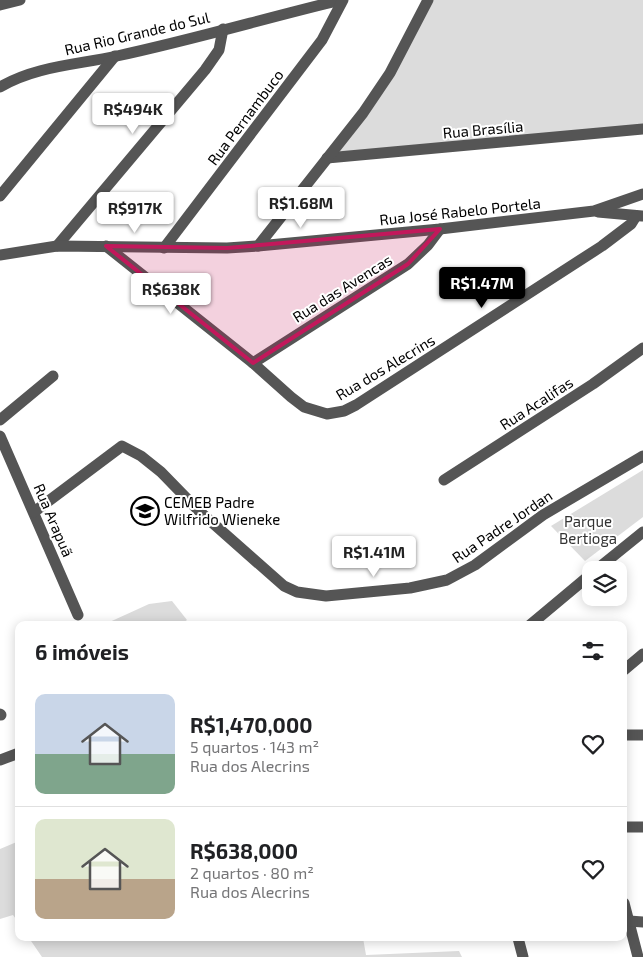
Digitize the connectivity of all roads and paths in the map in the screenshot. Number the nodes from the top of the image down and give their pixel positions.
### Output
1 (20, 0) edge
2 (342, 0) edge
3 (428, 0) edge
4 (0, 5) edge
5 (223, 29) junction
6 (116, 56) junction
7 (0, 87) edge
8 (643, 129) edge
9 (327, 158) junction
10 (643, 194) edge
11 (0, 196) edge
12 (594, 211) junction
13 (640, 216) edge
14 (440, 229) junction
15 (57, 246) junction
16 (106, 246) junction
17 (258, 246) junction
18 (164, 248) junction
19 (0, 255) edge
20 (643, 348) edge
21 (252, 363) junction
22 (53, 376) dead end
23 (0, 420) edge
24 (0, 436) edge
25 (643, 456) edge
26 (444, 480) dead end
27 (34, 512) junction
28 (643, 532) edge
29 (607, 561) edge
30 (582, 582) edge
31 (78, 615) dead end
32 (535, 621) edge
33 (643, 654) edge
34 (627, 667) edge
35 (627, 735) edge
36 (643, 735) edge
37 (15, 754) edge
38 (0, 760) edge
39 (627, 827) edge
40 (643, 827) edge
41 (627, 914) edge
42 (629, 921) junction
43 (643, 922) edge
44 (519, 941) edge
45 (523, 957) edge
46 (638, 957) edge

1 - 4 street
2 - 5 street, Rua Rio Grande do Sul
2 - 18 street, Rua Pernambuco
3 - 9 street
5 - 6 street, Rua Rio Grande do Sul
5 - 15 street
6 - 7 street, Rua Rio Grande do Sul
6 - 11 street
8 - 9 street, Rua Brasília
9 - 17 street
10 - 12 street
12 - 13 street
12 - 14 street, Rua José Rabelo Portela
13 - 21 street, Rua dos Alecrins
14 - 17 street, Rua José Rabelo Portela
14 - 21 street, Rua das Avencas
15 - 16 street, Rua José Rabelo Portela
15 - 19 street, Rua José Rabelo Portela
16 - 18 street, Rua José Rabelo Portela
16 - 21 street, Rua dos Alecrins
17 - 18 street, Rua José Rabelo Portela
20 - 26 street, Rua Acalifas
22 - 23 street
24 - 27 street, Rua Arapuã
25 - 27 street, Rua Padre Jordan
27 - 31 street, Rua Arapuã
28 - 29 street
30 - 32 street
33 - 34 street
35 - 36 street
37 - 38 street
39 - 40 street
41 - 42 street
42 - 43 street
42 - 46 street
44 - 45 street

